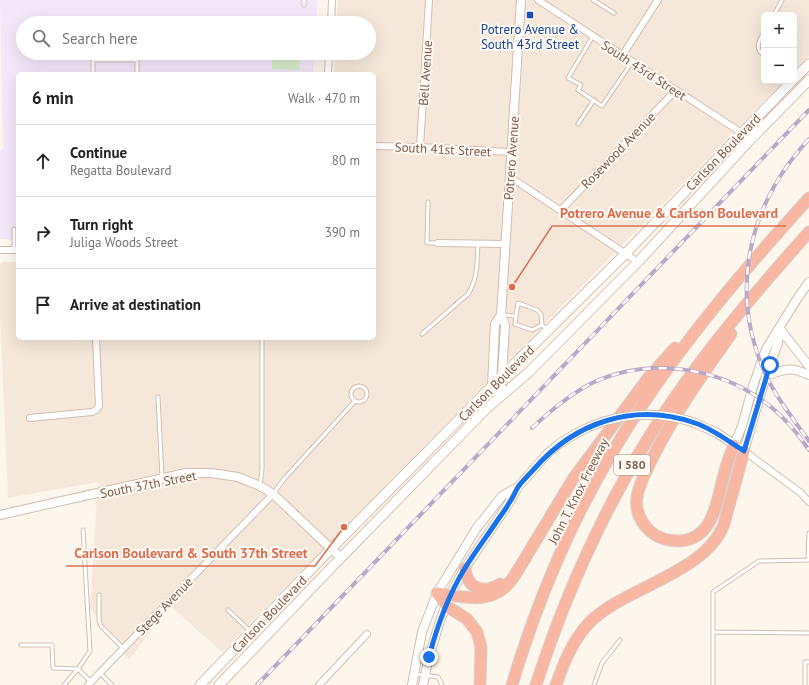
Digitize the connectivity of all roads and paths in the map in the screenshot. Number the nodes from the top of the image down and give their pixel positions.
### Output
1 (304, 0) edge
2 (332, 0) edge
3 (429, 0) edge
4 (521, 0) edge
5 (538, 0) edge
6 (593, 0) edge
7 (658, 0) edge
8 (782, 0) edge
9 (304, 5) dead end
10 (776, 12) edge
11 (614, 13) dead end
12 (331, 16) edge
13 (593, 36) junction
14 (761, 38) edge
15 (761, 54) edge
16 (622, 56) junction
17 (93, 60) edge
18 (93, 60) edge
19 (137, 60) edge
20 (137, 60) edge
21 (329, 60) edge
22 (632, 62) junction
23 (809, 64) edge
24 (93, 72) edge
25 (137, 72) edge
26 (328, 72) edge
27 (797, 75) edge
28 (809, 80) edge
29 (788, 84) edge
30 (675, 91) junction
31 (594, 100) junction
32 (578, 124) dead end
33 (742, 133) junction
34 (751, 139) junction
35 (376, 146) edge
36 (420, 147) junction
37 (511, 152) junction
38 (510, 177) junction
39 (809, 198) edge
40 (428, 202) dead end
41 (561, 210) junction
42 (14, 229) dead end
43 (809, 232) edge
44 (438, 243) joint
45 (478, 243) junction
46 (506, 244) junction
47 (0, 250) edge
48 (16, 250) edge
49 (626, 253) junction
50 (638, 262) junction
51 (774, 272) junction
52 (809, 282) edge
53 (501, 315) junction
54 (708, 315) junction
55 (516, 316) junction
56 (545, 328) junction
57 (780, 329) junction
58 (422, 334) dead end
59 (96, 340) edge
60 (262, 340) edge
61 (809, 366) edge
62 (809, 375) edge
63 (502, 376) junction
64 (766, 376) junction
65 (492, 386) junction
66 (158, 397) dead end
67 (500, 397) junction
68 (355, 401) junction
69 (30, 418) dead end
70 (734, 445) junction
71 (744, 451) junction
72 (162, 478) junction
73 (260, 486) junction
74 (518, 487) junction
75 (273, 494) junction
76 (809, 502) edge
77 (0, 515) edge
78 (83, 530) dead end
79 (809, 533) edge
80 (332, 549) junction
81 (341, 558) junction
82 (524, 559) junction
83 (808, 560) edge
84 (465, 568) junction
85 (437, 593) junction
86 (99, 595) dead end
87 (448, 600) junction
88 (228, 610) dead end
89 (251, 632) junction
90 (713, 632) junction
91 (809, 633) edge
92 (367, 634) dead end
93 (620, 640) dead end
94 (21, 645) dead end
95 (123, 648) junction
96 (809, 662) edge
97 (78, 669) junction
98 (100, 673) junction
99 (414, 674) junction
100 (425, 675) junction
101 (90, 683) edge
102 (64, 685) edge
103 (112, 685) edge
104 (200, 685) edge
105 (219, 685) edge
106 (319, 685) edge
107 (412, 685) edge
108 (423, 685) edge
109 (442, 685) edge
110 (480, 685) edge
111 (512, 685) edge
112 (536, 685) edge
113 (556, 685) edge
114 (594, 685) edge
115 (713, 685) edge
116 (805, 685) edge

1 - 9 lane
2 - 12 street
3 - 36 street, Bell Avenue
4 - 37 street, Potrero Avenue
5 - 13 street, South 43rd Street
6 - 11 lane
7 - 16 street
8 - 10 lane
13 - 16 street, South 43rd Street
13 - 31 lane
14 - 15 lane
16 - 22 street, South 43rd Street
17 - 20 lane
18 - 24 lane
19 - 25 lane
21 - 26 street
22 - 30 street, South 43rd Street
22 - 31 lane
23 - 27 main road, Carlson Boulevard
28 - 34 main road, Carlson Boulevard
29 - 33 main road, Carlson Boulevard
30 - 33 street, South 43rd Street
30 - 41 street, Rosewood Avenue
31 - 32 lane
33 - 34 street, South 43rd Street
33 - 49 main road, Carlson Boulevard
34 - 50 main road, Carlson Boulevard
35 - 36 street, South 41st Street
36 - 37 street, South 41st Street
37 - 38 street, Potrero Avenue
38 - 41 street
38 - 46 street, Potrero Avenue
39 - 54 highway, John T. Knox Freeway / I 580
40 - 44 lane
41 - 49 street
42 - 48 lane
43 - 51 highway, I 580
44 - 45 street
45 - 46 street
45 - 58 lane
46 - 53 street, Potrero Avenue
47 - 48 street
49 - 50 street
49 - 56 main road, Carlson Boulevard
50 - 67 main road, Carlson Boulevard
51 - 70 highway
51 - 112 highway, I 580
52 - 57 street
53 - 55 lane
53 - 63 street, Potrero Avenue
53 - 65 street, Potrero Avenue
54 - 82 highway
54 - 111 highway, John T. Knox Freeway / I 580
55 - 56 lane
55 - 56 lane
56 - 63 main road, Carlson Boulevard
57 - 61 street
57 - 64 street
57 - 70 street
59 - 69 street
60 - 73 lane
62 - 64 street
63 - 65 main road, Carlson Boulevard
63 - 67 street, Potrero Avenue
64 - 71 street
65 - 67 street
65 - 80 main road, Carlson Boulevard
66 - 72 lane
67 - 81 main road, Carlson Boulevard
68 - 68 lane
68 - 75 lane
70 - 71 street
70 - 74 street, bridge
71 - 76 street
71 - 113 highway
72 - 73 street, South 37th Street
72 - 77 street, South 37th Street
73 - 75 street, South 37th Street
74 - 84 street
74 - 85 street
75 - 80 street, South 37th Street
75 - 95 street, Stege Avenue
78 - 97 lane
79 - 83 lane
80 - 81 street, South 37th Street
80 - 89 main road, Carlson Boulevard
81 - 105 main road, Carlson Boulevard
82 - 84 highway
82 - 87 highway
83 - 90 lane
84 - 87 street
85 - 87 highway
85 - 99 street
86 - 95 lane
87 - 100 street
87 - 110 highway
88 - 89 lane
89 - 104 main road, Carlson Boulevard
90 - 91 lane
90 - 115 lane
92 - 106 street
93 - 114 lane
94 - 97 lane
95 - 98 street, Stege Avenue
96 - 116 lane
97 - 101 lane
97 - 102 lane
98 - 101 street, Stege Avenue
98 - 103 lane
99 - 100 lane
99 - 107 street
100 - 108 street
100 - 109 lane

